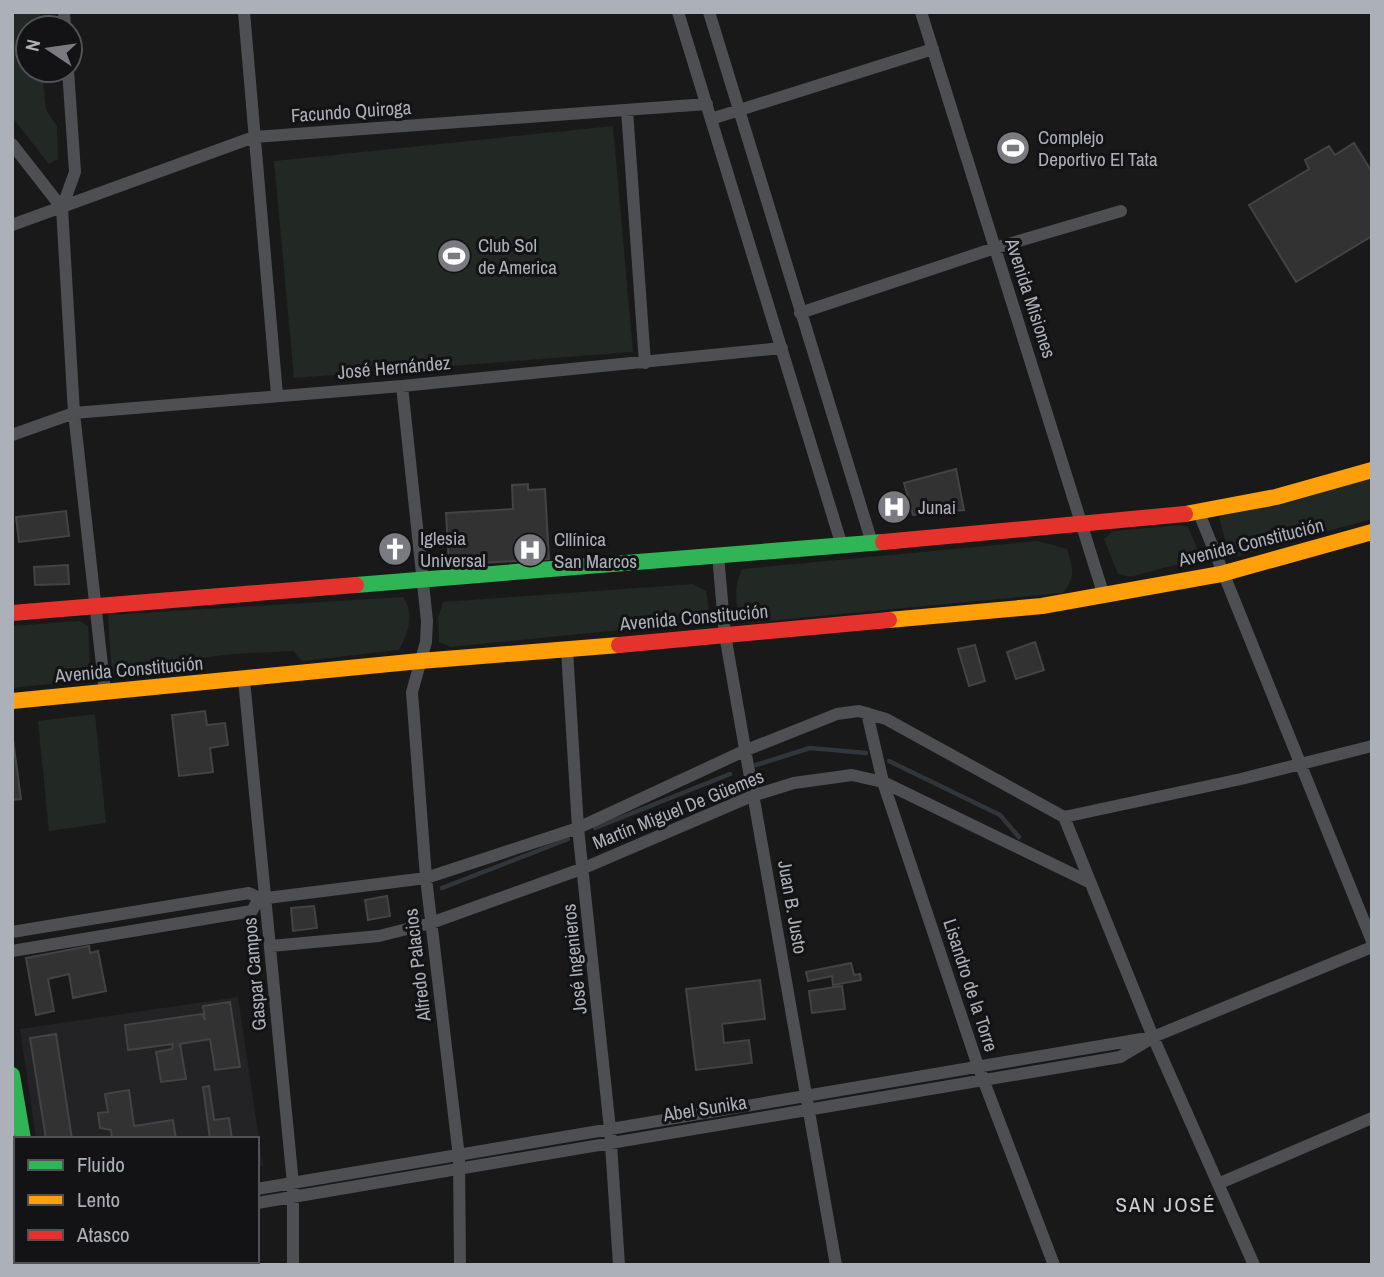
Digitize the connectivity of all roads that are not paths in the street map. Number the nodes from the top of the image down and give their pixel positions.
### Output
1 (244, 12) edge
2 (678, 12) edge
3 (709, 12) edge
4 (921, 12) edge
5 (933, 49) junction
6 (69, 84) edge
7 (707, 104) junction
8 (627, 110) junction
9 (739, 110) junction
10 (711, 119) junction
11 (254, 138) junction
12 (12, 144) edge
13 (62, 208) junction
14 (1121, 211) dead end
15 (12, 225) edge
16 (995, 248) junction
17 (800, 313) junction
18 (782, 348) junction
19 (645, 363) junction
20 (402, 386) junction
21 (277, 395) junction
22 (74, 413) junction
23 (12, 435) edge
24 (1372, 470) edge
25 (1199, 513) junction
26 (1082, 523) junction
27 (1372, 532) edge
28 (872, 543) junction
29 (842, 546) junction
30 (718, 555) junction
31 (1221, 574) junction
32 (423, 579) junction
33 (1104, 596) junction
34 (96, 606) junction
35 (12, 613) edge
36 (725, 635) junction
37 (567, 650) junction
38 (421, 661) junction
39 (244, 680) junction
40 (105, 692) junction
41 (12, 701) edge
42 (867, 713) junction
43 (1372, 746) edge
44 (744, 751) junction
45 (1298, 766) junction
46 (883, 782) junction
47 (752, 796) junction
48 (1064, 817) junction
49 (578, 828) junction
50 (584, 868) junction
51 (426, 878) junction
52 (1087, 881) junction
53 (263, 898) junction
54 (431, 923) junction
55 (15, 932) edge
56 (1372, 941) edge
57 (271, 946) junction
58 (1372, 947) edge
59 (12, 951) edge
60 (1153, 1037) junction
61 (978, 1066) junction
62 (12, 1075) edge
63 (984, 1082) junction
64 (809, 1104) junction
65 (1372, 1118) edge
66 (610, 1129) junction
67 (23, 1137) edge
68 (611, 1143) junction
69 (460, 1163) junction
70 (1220, 1183) junction
71 (259, 1189) edge
72 (293, 1191) junction
73 (259, 1202) edge
74 (293, 1265) edge
75 (460, 1265) edge
76 (619, 1265) edge
77 (836, 1265) edge
78 (1054, 1265) edge
79 (1254, 1265) edge

1 - 11 street
2 - 7 street
3 - 9 street
4 - 5 street, Avenida Misiones
5 - 9 street
5 - 16 street, Avenida Misiones
6 - 13 street
7 - 8 street, Facundo Quiroga
7 - 10 street
8 - 11 street, Facundo Quiroga
8 - 19 street
9 - 10 street
9 - 17 street
10 - 18 street
11 - 13 street, Facundo Quiroga
11 - 21 street
12 - 13 street
13 - 15 street, Facundo Quiroga
13 - 22 street
14 - 16 street
16 - 17 street
16 - 26 street, Avenida Misiones
17 - 28 street
18 - 19 street, José Hernández
18 - 29 street
19 - 20 street, José Hernández
20 - 21 street, José Hernández
20 - 32 street, Alfredo Palacios
21 - 22 street, José Hernández
22 - 23 street, José Hernández
22 - 34 street
24 - 25 main road, Avenida Constitución
25 - 26 main road, Avenida Constitución
25 - 31 street
26 - 28 main road, Avenida Constitución
26 - 33 street, Avenida Misiones
27 - 31 main road, Avenida Constitución
28 - 29 main road, Avenida Constitución
29 - 30 main road, Avenida Constitución
30 - 32 main road, Avenida Constitución
30 - 36 street, Juan B. Justo
31 - 33 main road, Avenida Constitución
31 - 45 street
32 - 34 main road, Avenida Constitución
32 - 38 street, Alfredo Palacios
33 - 36 main road, Avenida Constitución
34 - 35 main road, Avenida Constitución
34 - 40 street
36 - 37 main road, Avenida Constitución
36 - 44 street, Juan B. Justo
37 - 38 main road, Avenida Constitución
37 - 49 street, José Ingenieros
38 - 39 main road, Avenida Constitución
38 - 51 street, Alfredo Palacios
39 - 40 main road, Avenida Constitución
39 - 53 street, Gaspar Campos
40 - 41 main road, Avenida Constitución
42 - 44 street, Martín Miguel De Güemes
42 - 46 street, Lisandro de la Torre
42 - 48 street, Martín Miguel De Güemes
43 - 45 street
44 - 47 street, Juan B. Justo
44 - 49 street, Martín Miguel De Güemes
45 - 48 street
45 - 56 street
46 - 47 street, Martín Miguel De Güemes
46 - 52 street, Martín Miguel De Güemes
46 - 61 street, Lisandro de la Torre
47 - 50 street, Martín Miguel De Güemes
47 - 64 street, Juan B. Justo
48 - 52 street
49 - 50 street, José Ingenieros
49 - 51 street, Martín Miguel De Güemes
50 - 54 street, Martín Miguel De Güemes
50 - 66 street, José Ingenieros
51 - 53 street, Martín Miguel De Güemes
51 - 54 street, Alfredo Palacios
52 - 60 street
53 - 55 street, Martín Miguel De Güemes
53 - 57 street, Gaspar Campos
53 - 59 street, Martín Miguel De Güemes
54 - 57 street, Martín Miguel De Güemes
54 - 69 street, Alfredo Palacios
57 - 72 street, Gaspar Campos
58 - 60 street, Abel Sunika
60 - 61 street, Abel Sunika
60 - 63 street, Abel Sunika
60 - 70 street
61 - 63 street, Lisandro de la Torre
61 - 64 street, Abel Sunika
62 - 67 main road
63 - 64 street, Abel Sunika
63 - 78 street, Lisandro de la Torre
64 - 66 street, Abel Sunika
64 - 68 street, Abel Sunika
64 - 77 street, Juan B. Justo
65 - 70 street
66 - 68 street, José Ingenieros
66 - 69 street, Abel Sunika
68 - 69 street, Abel Sunika
68 - 76 street, José Ingenieros
69 - 72 street, Abel Sunika
69 - 75 street, Alfredo Palacios
70 - 79 street
71 - 72 street, Abel Sunika
72 - 73 street, Abel Sunika
72 - 74 street, Gaspar Campos

